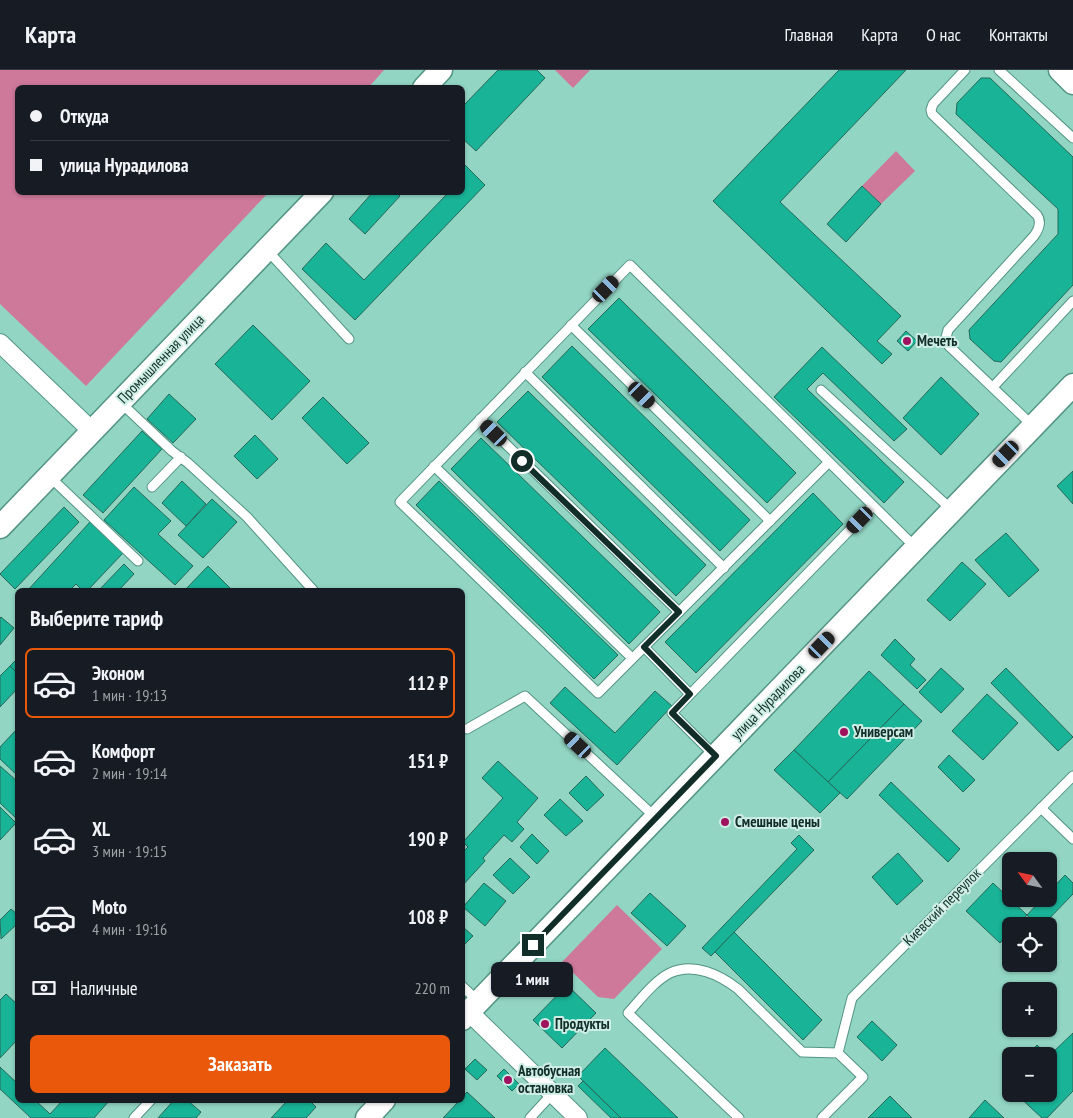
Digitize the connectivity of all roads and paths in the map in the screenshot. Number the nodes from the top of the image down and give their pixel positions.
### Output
1 (441, 70) edge
2 (965, 70) edge
3 (999, 70) edge
4 (1060, 70) edge
5 (1073, 83) edge
6 (427, 85) edge
7 (1073, 138) edge
8 (319, 195) edge
9 (267, 250) junction
10 (1073, 302) edge
11 (571, 325) junction
12 (349, 339) dead end
13 (0, 343) edge
14 (525, 372) junction
15 (1073, 385) edge
16 (993, 387) junction
17 (821, 390) dead end
18 (120, 402) junction
19 (480, 419) junction
20 (1033, 426) junction
21 (92, 431) junction
22 (181, 457) junction
23 (829, 462) junction
24 (434, 466) junction
25 (48, 476) junction
26 (152, 487) dead end
27 (873, 506) junction
28 (953, 510) junction
29 (770, 521) junction
30 (0, 527) edge
31 (916, 548) junction
32 (138, 561) dead end
33 (724, 568) junction
34 (311, 588) edge
35 (679, 612) junction
36 (644, 647) junction
37 (632, 658) junction
38 (690, 694) junction
39 (465, 728) edge
40 (716, 756) junction
41 (1073, 776) edge
42 (1041, 808) junction
43 (656, 818) junction
44 (1073, 839) edge
45 (465, 995) edge
46 (470, 1011) edge
47 (838, 1053) junction
48 (553, 1093) junction
49 (148, 1103) edge
50 (381, 1103) edge
51 (134, 1118) edge
52 (367, 1118) edge
53 (530, 1118) edge
54 (578, 1118) edge
55 (739, 1118) edge
56 (822, 1118) edge

1 - 6 street
2 - 16 lane
3 - 7 lane
4 - 5 street
8 - 9 street, Промышленная улица
9 - 12 lane
9 - 18 street, Промышленная улица
10 - 16 lane
11 - 14 lane
11 - 23 lane
11 - 29 lane
13 - 21 street
14 - 19 lane
14 - 33 lane
15 - 20 street, улица Нурадилова
16 - 20 lane
17 - 28 lane
18 - 21 street, Промышленная улица
18 - 22 lane
19 - 24 lane
19 - 35 lane
20 - 28 street, улица Нурадилова
21 - 25 street, Промышленная улица
22 - 26 lane
22 - 34 lane
23 - 27 lane
23 - 29 lane
24 - 37 lane
24 - 37 lane
25 - 30 street, Промышленная улица
25 - 32 lane
27 - 31 lane
27 - 38 lane
28 - 31 street, улица Нурадилова
29 - 33 lane
31 - 40 street, улица Нурадилова
33 - 35 lane
35 - 36 lane
36 - 37 lane
36 - 38 lane
38 - 40 lane
39 - 43 lane
40 - 43 street, улица Нурадилова
41 - 42 lane, Киевский переулок
42 - 44 lane
42 - 47 lane, Киевский переулок
43 - 46 street, улица Нурадилова
45 - 46 lane
46 - 48 street
47 - 55 lane
47 - 56 lane
48 - 53 lane
48 - 54 street
49 - 51 lane
50 - 52 street

